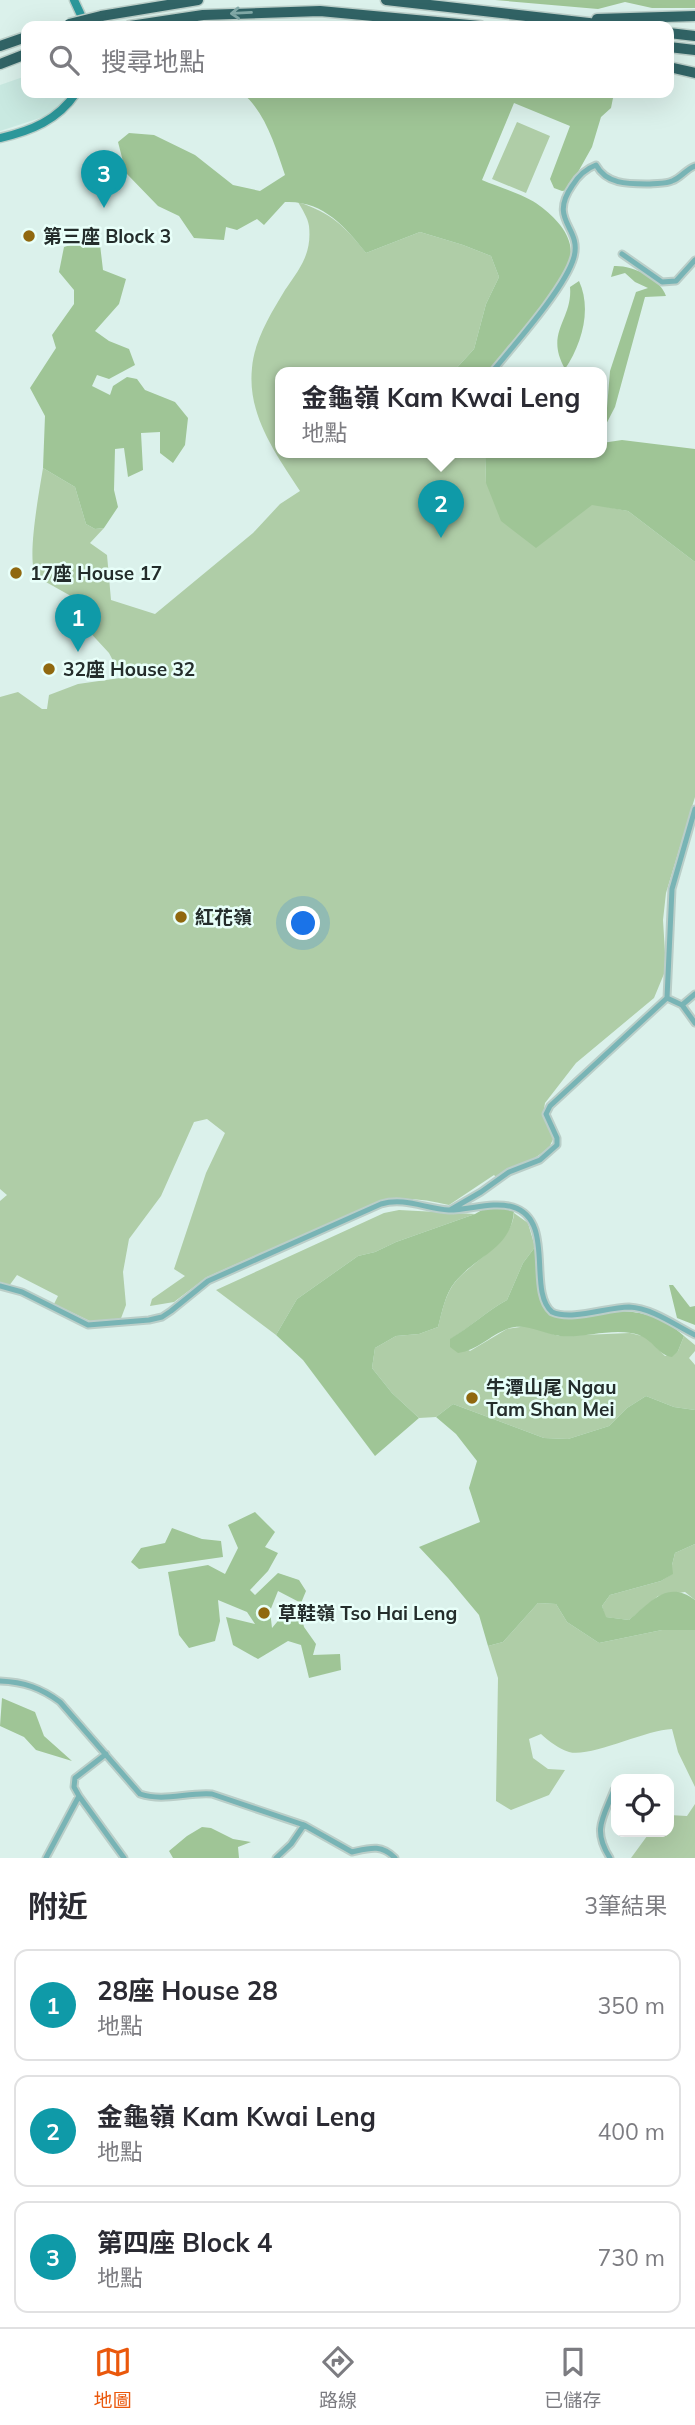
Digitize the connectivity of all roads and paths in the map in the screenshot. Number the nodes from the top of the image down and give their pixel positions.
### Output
1 (74, 0) edge
2 (198, 0) edge
3 (386, 0) edge
4 (695, 16) edge
5 (565, 20) junction
6 (81, 21) edge
7 (84, 21) edge
8 (163, 21) edge
9 (427, 21) edge
10 (573, 21) edge
11 (674, 34) edge
12 (695, 36) edge
13 (21, 39) edge
14 (0, 46) edge
15 (674, 48) edge
16 (695, 50) edge
17 (21, 56) edge
18 (0, 64) edge
19 (674, 69) edge
20 (695, 73) edge
21 (72, 98) edge
22 (0, 138) edge
23 (695, 166) edge
24 (622, 254) dead end
25 (695, 260) edge
26 (496, 367) edge
27 (695, 809) edge
28 (695, 995) edge
29 (667, 998) junction
30 (682, 1005) junction
31 (695, 1023) edge
32 (450, 1210) junction
33 (0, 1286) edge
34 (695, 1335) edge
35 (0, 1681) edge
36 (106, 1754) junction
37 (79, 1796) junction
38 (611, 1798) edge
39 (304, 1825) junction
40 (46, 1858) edge
41 (124, 1858) edge
42 (276, 1858) edge
43 (395, 1858) edge
44 (610, 1858) edge

1 - 7 street
2 - 6 highway, bridge
3 - 5 highway
4 - 5 highway
5 - 10 highway
9 -> 8 highway
11 - 12 highway
13 - 14 highway
15 - 16 highway
17 - 18 highway
19 - 20 highway
21 - 22 street
23 - 26 street
24 - 25 street
27 - 29 street
28 - 30 street
29 - 30 street
29 - 32 street
30 - 31 street
32 - 33 street
32 - 34 street
35 - 36 street
36 - 37 street
36 - 39 street
37 - 40 street
37 - 41 street
38 - 44 street
39 - 42 street
39 - 43 street

